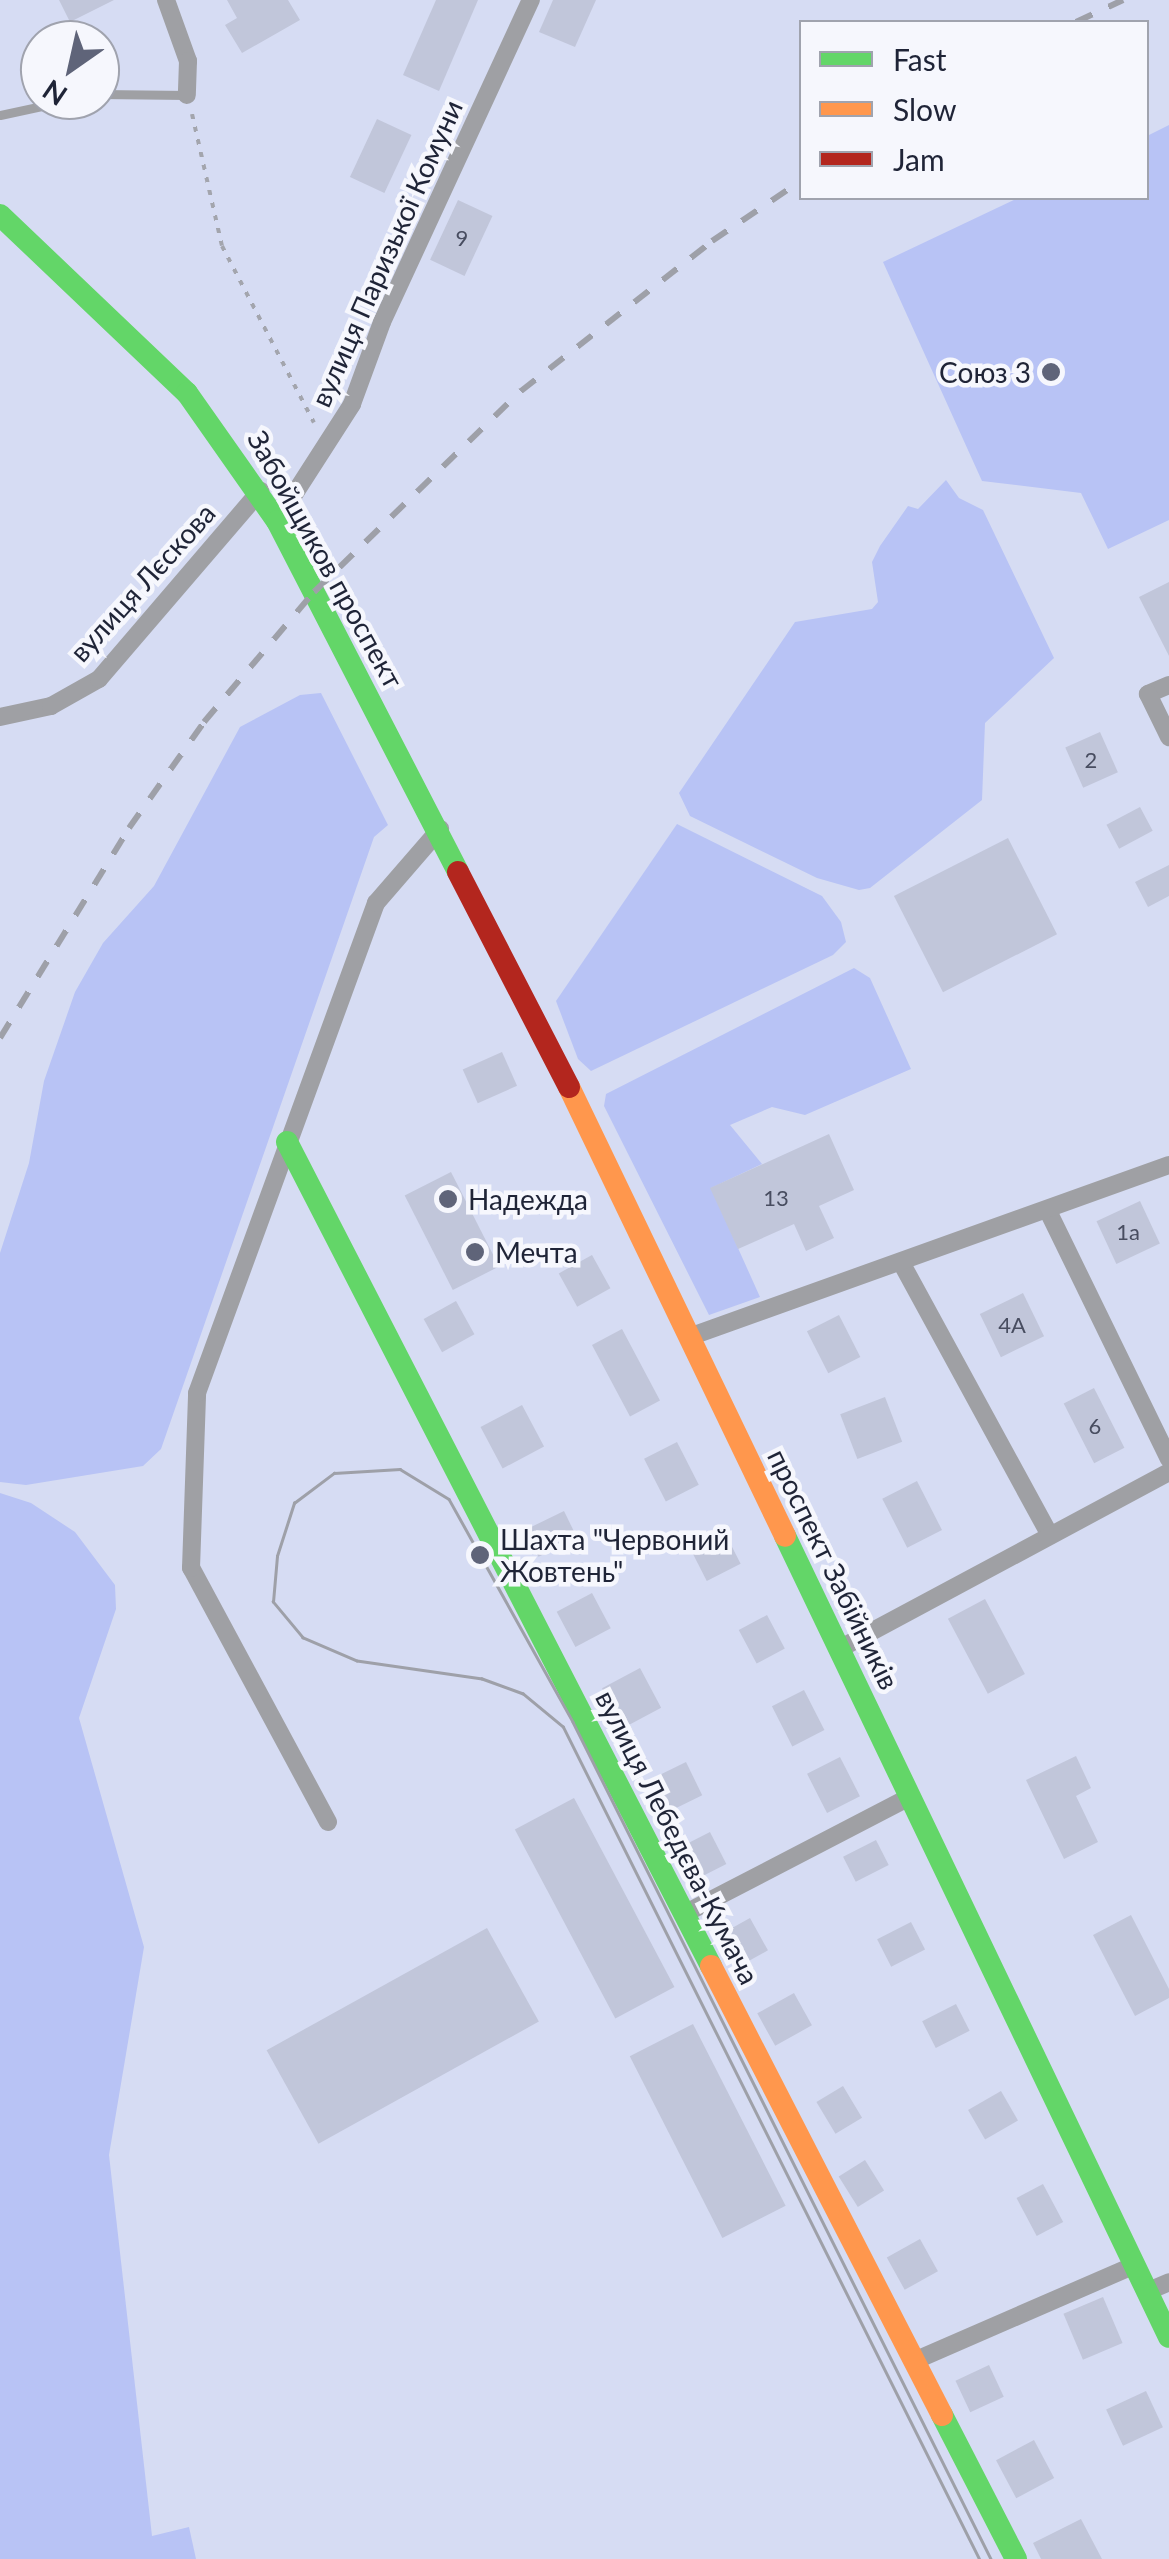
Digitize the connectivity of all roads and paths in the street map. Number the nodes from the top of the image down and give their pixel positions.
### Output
1 (166, 0) edge
2 (531, 0) edge
3 (120, 94) edge
4 (188, 95) junction
5 (0, 215) edge
6 (322, 459) junction
7 (260, 490) junction
8 (277, 520) junction
9 (1169, 685) edge
10 (0, 717) edge
11 (1169, 737) edge
12 (440, 829) junction
13 (287, 1142) junction
14 (1169, 1164) edge
15 (1048, 1211) junction
16 (902, 1264) junction
17 (688, 1337) junction
18 (1169, 1459) edge
19 (1169, 1472) edge
20 (1050, 1535) junction
21 (840, 1648) junction
22 (910, 1797) junction
23 (328, 1822) dead end
24 (684, 1914) junction
25 (1133, 2266) junction
26 (1169, 2282) edge
27 (1146, 2292) junction
28 (1169, 2338) edge
29 (914, 2361) junction
30 (1016, 2559) edge

1 - 4 street
2 - 6 street, вулиця Паризької Комуни
3 - 4 lane
4 - 6 path
5 - 7 main road, Забойщиков проспект
6 - 8 street, вулиця Паризької Комуни
7 - 8 main road, Забойщиков проспект
7 - 10 street, вулиця Лєскова
8 - 12 main road, Забойщиков проспект
9 - 11 street
12 - 13 street
12 - 17 main road, проспект Забійників
13 - 23 street
13 - 24 main road, вулиця Лебедєва-Кумача
14 - 15 street
15 - 16 street
15 - 18 street
16 - 17 street
16 - 20 street
17 - 21 main road, проспект Забійників
19 - 20 street
20 - 21 street
21 - 22 main road, проспект Забійників
22 - 24 street
22 - 25 main road, проспект Забійників
24 - 29 main road, вулиця Лебедєва-Кумача
25 - 27 main road, проспект Забійників
25 - 29 street
26 - 27 street
27 - 28 main road, проспект Забійників
29 - 30 main road, вулиця Лебедєва-Кумача

